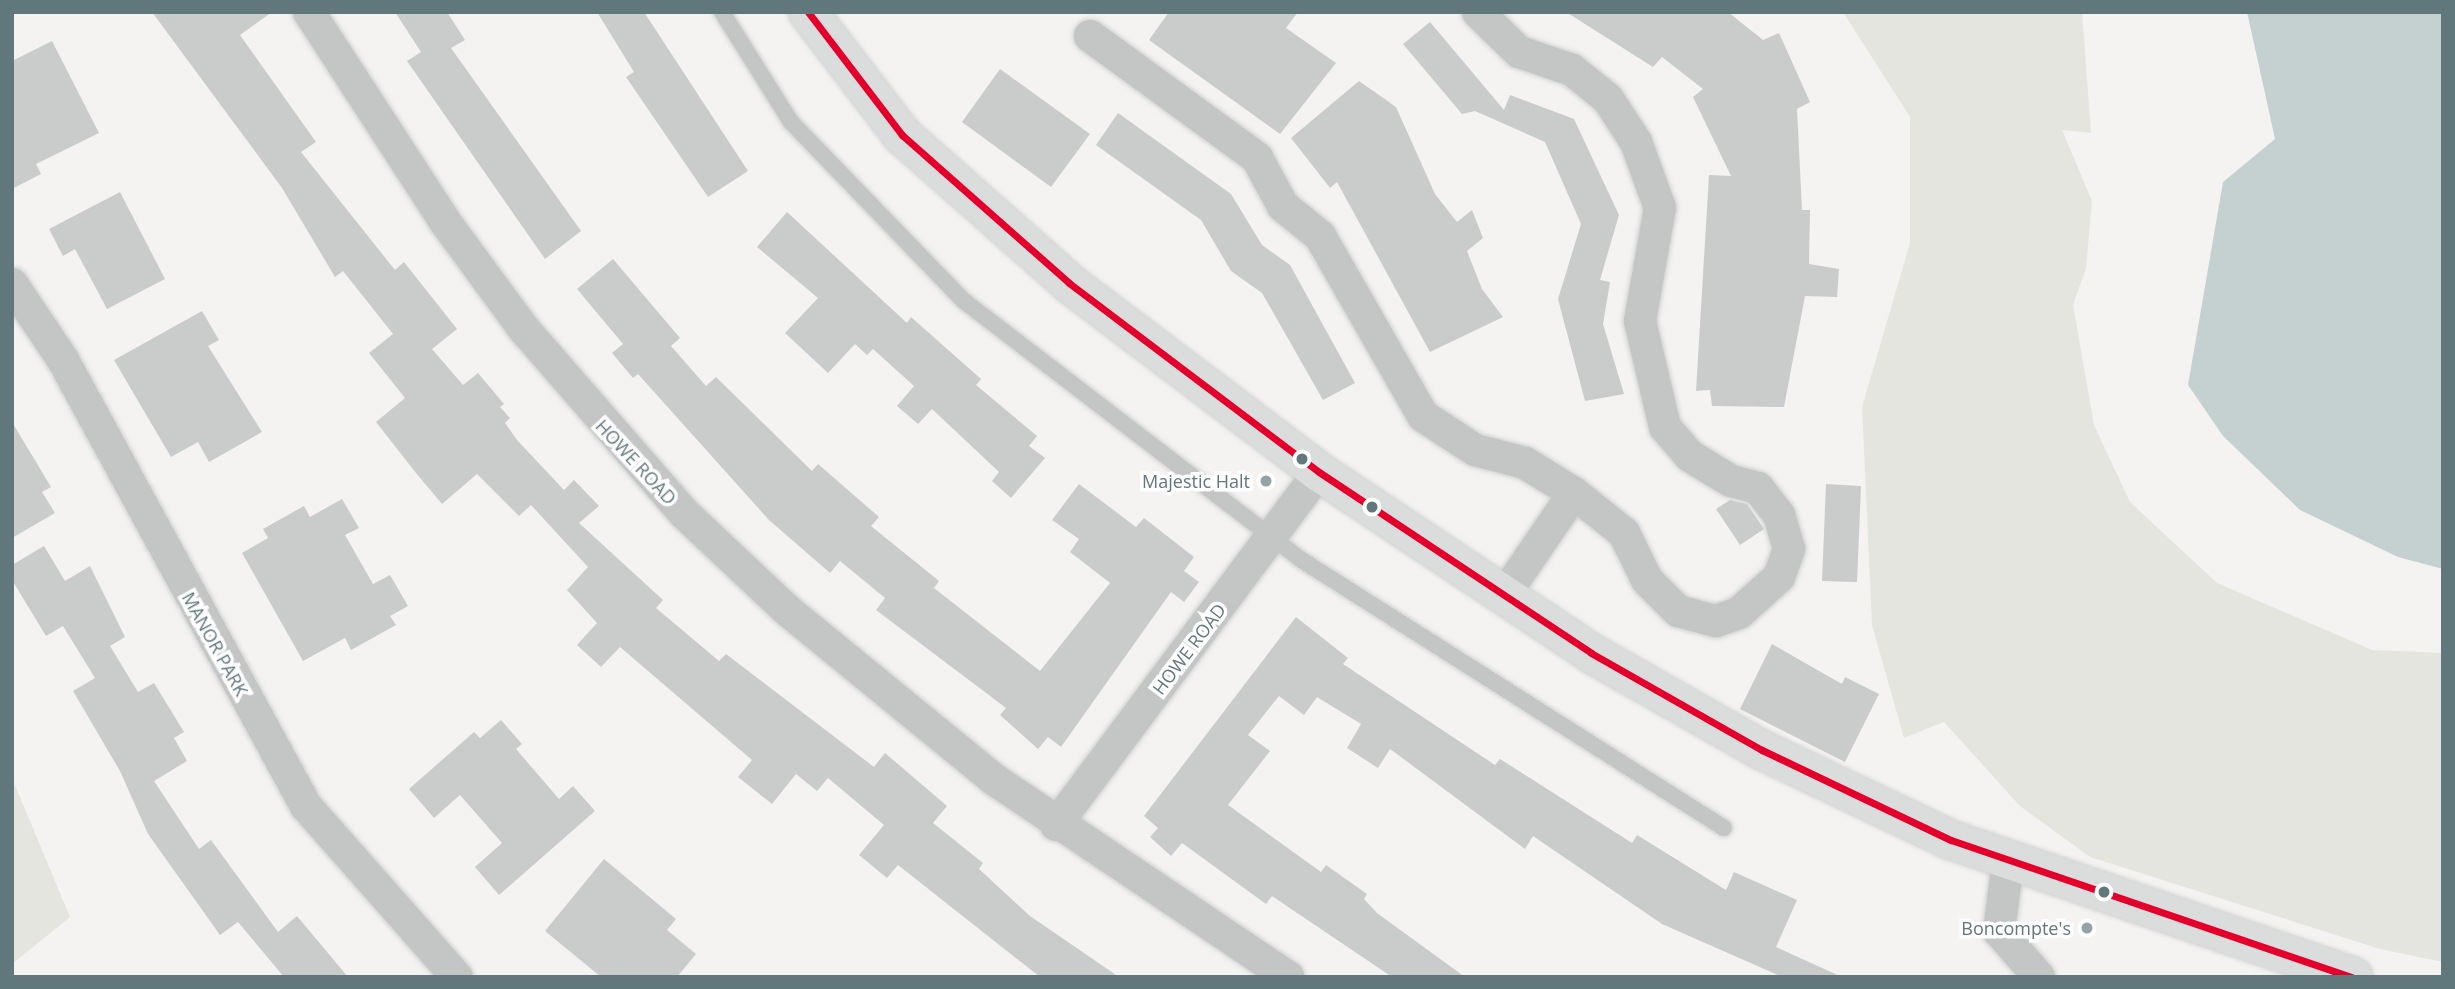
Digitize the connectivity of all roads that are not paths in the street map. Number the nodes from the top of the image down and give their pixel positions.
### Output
1 (309, 12) edge
2 (722, 12) edge
3 (808, 12) edge
4 (1478, 12) edge
5 (1090, 36) dead end
6 (12, 284) edge
7 (1318, 472) junction
8 (1574, 493) junction
9 (1272, 538) junction
10 (1503, 597) junction
11 (1056, 825) junction
12 (1724, 828) dead end
13 (2008, 861) junction
14 (457, 977) edge
15 (1288, 977) edge
16 (2039, 977) edge
17 (2353, 977) edge

1 - 11 street, HOWE ROAD
2 - 9 lane
3 - 7 main road
4 - 8 street
5 - 8 street
6 - 14 street, MANOR PARK
7 - 9 street, HOWE ROAD
7 - 10 main road
8 - 10 street
9 - 11 street, HOWE ROAD
9 - 12 lane
10 - 13 main road
11 - 15 street, HOWE ROAD
13 - 16 street
13 - 17 main road

